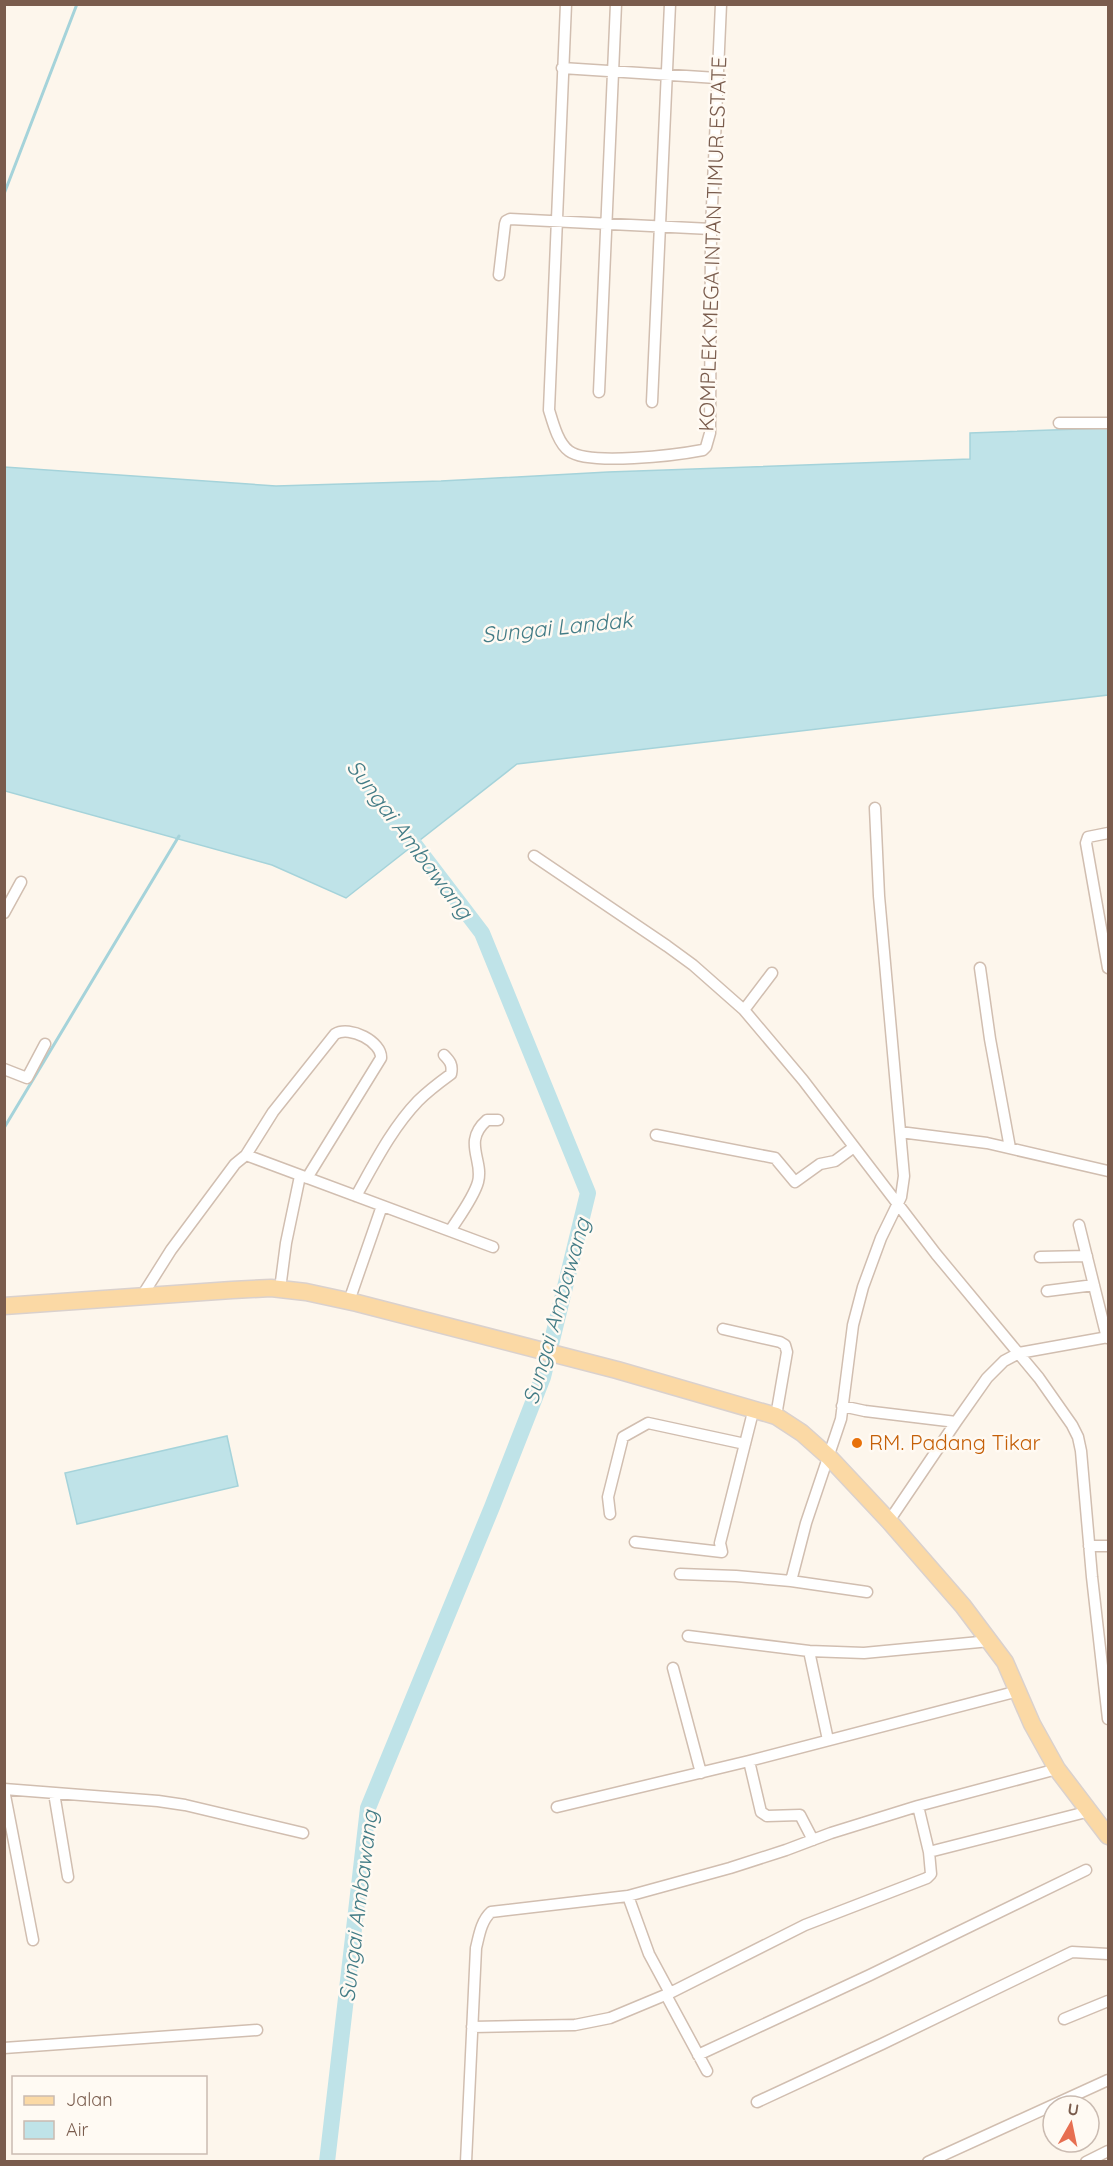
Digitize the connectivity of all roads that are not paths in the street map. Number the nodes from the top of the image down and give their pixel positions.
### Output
1 (566, 4) edge
2 (616, 4) edge
3 (670, 4) edge
4 (721, 4) edge
5 (562, 68) junction
6 (612, 70) junction
7 (667, 74) junction
8 (717, 78) junction
9 (555, 222) junction
10 (604, 225) junction
11 (659, 227) junction
12 (711, 229) junction
13 (499, 275) dead end
14 (598, 392) dead end
15 (652, 402) dead end
16 (1059, 423) dead end
17 (1108, 423) edge
18 (875, 808) dead end
19 (1108, 833) edge
20 (534, 856) dead end
21 (21, 882) dead end
22 (4, 913) edge
23 (980, 968) dead end
24 (1108, 968) edge
25 (772, 973) dead end
26 (744, 1010) junction
27 (45, 1044) dead end
28 (444, 1055) dead end
29 (4, 1069) edge
30 (498, 1120) dead end
31 (900, 1132) junction
32 (656, 1135) dead end
33 (854, 1147) junction
34 (1010, 1148) junction
35 (246, 1155) junction
36 (1108, 1172) edge
37 (303, 1177) junction
38 (356, 1196) junction
39 (898, 1204) junction
40 (382, 1206) junction
41 (1079, 1225) dead end
42 (450, 1231) junction
43 (492, 1247) dead end
44 (1087, 1256) junction
45 (1040, 1257) dead end
46 (1094, 1285) junction
47 (280, 1289) junction
48 (1047, 1291) dead end
49 (142, 1296) junction
50 (349, 1301) junction
51 (4, 1306) edge
52 (723, 1329) dead end
53 (1108, 1338) edge
54 (1019, 1353) junction
55 (842, 1406) junction
56 (754, 1408) junction
57 (776, 1416) junction
58 (956, 1422) junction
59 (745, 1444) junction
60 (828, 1456) junction
61 (610, 1514) dead end
62 (889, 1521) junction
63 (635, 1542) dead end
64 (1089, 1546) junction
65 (1108, 1546) edge
66 (680, 1574) dead end
67 (791, 1581) junction
68 (867, 1592) dead end
69 (688, 1636) dead end
70 (990, 1641) junction
71 (809, 1652) junction
72 (673, 1668) dead end
73 (1018, 1691) junction
74 (1108, 1719) edge
75 (828, 1740) junction
76 (749, 1761) junction
77 (1057, 1768) junction
78 (701, 1773) junction
79 (4, 1790) edge
80 (54, 1793) junction
81 (918, 1806) junction
82 (557, 1807) dead end
83 (1090, 1810) junction
84 (303, 1833) dead end
85 (1108, 1836) edge
86 (813, 1840) junction
87 (929, 1852) junction
88 (1086, 1870) dead end
89 (68, 1877) dead end
90 (628, 1896) junction
91 (33, 1940) dead end
92 (1108, 1954) edge
93 (668, 1994) junction
94 (1108, 2001) edge
95 (1065, 2019) dead end
96 (472, 2027) junction
97 (257, 2030) dead end
98 (4, 2048) edge
99 (698, 2055) junction
100 (707, 2072) dead end
101 (1108, 2080) edge
102 (757, 2102) dead end
103 (1108, 2151) edge
104 (466, 2162) edge
105 (928, 2162) edge
106 (1086, 2162) edge

1 - 5 street
2 - 6 street
3 - 7 street
4 - 8 street, KOMPLEK MEGA INTAN TIMUR ESTATE
5 - 6 street
5 - 9 street
6 - 7 street
6 - 10 street
7 - 8 street
7 - 11 street
8 - 12 street, KOMPLEK MEGA INTAN TIMUR ESTATE
9 - 10 street
9 - 12 street, KOMPLEK MEGA INTAN TIMUR ESTATE
9 - 13 street
10 - 11 street
10 - 14 street
11 - 12 street
11 - 15 street
16 - 17 street
18 - 31 street
19 - 24 street
20 - 26 street
21 - 22 street
23 - 34 street
25 - 26 street
26 - 33 street
27 - 29 street
28 - 38 street
30 - 42 street
31 - 34 street
31 - 39 street
32 - 33 street
33 - 39 street
34 - 36 street
35 - 37 street
35 - 37 street
35 - 49 street
37 - 38 street
37 - 47 street
38 - 40 street
39 - 54 street
39 - 55 street
40 - 42 street
40 - 50 street
41 - 44 street
42 - 43 street
44 - 45 street
44 - 46 street
46 - 48 street
46 - 53 street
47 - 49 main road
47 - 50 main road
49 - 51 main road
50 - 56 main road
52 - 57 street
53 - 54 street
54 - 58 street
54 - 64 street
55 - 58 street
55 - 60 street
56 - 57 main road
56 - 59 street
57 - 60 main road
58 - 62 street
59 - 61 street
59 - 63 street
60 - 62 main road
60 - 67 street
62 - 70 main road
64 - 65 street
64 - 74 street
66 - 67 street
67 - 68 street
69 - 71 street
70 - 71 street
70 - 73 main road
71 - 75 street
72 - 78 street
73 - 75 street
73 - 77 main road
75 - 76 street
76 - 78 street
76 - 86 street
77 - 81 street
77 - 83 main road
78 - 82 street
79 - 80 street
79 - 91 street
80 - 84 street
80 - 89 street
81 - 86 street
81 - 87 street
83 - 85 main road
83 - 87 street
86 - 90 street
87 - 93 street
88 - 99 street
90 - 93 street
90 - 96 street
92 - 102 street
93 - 96 street
93 - 99 street
94 - 95 street
96 - 104 street
97 - 98 street
99 - 100 street
101 - 105 street
103 - 106 street

